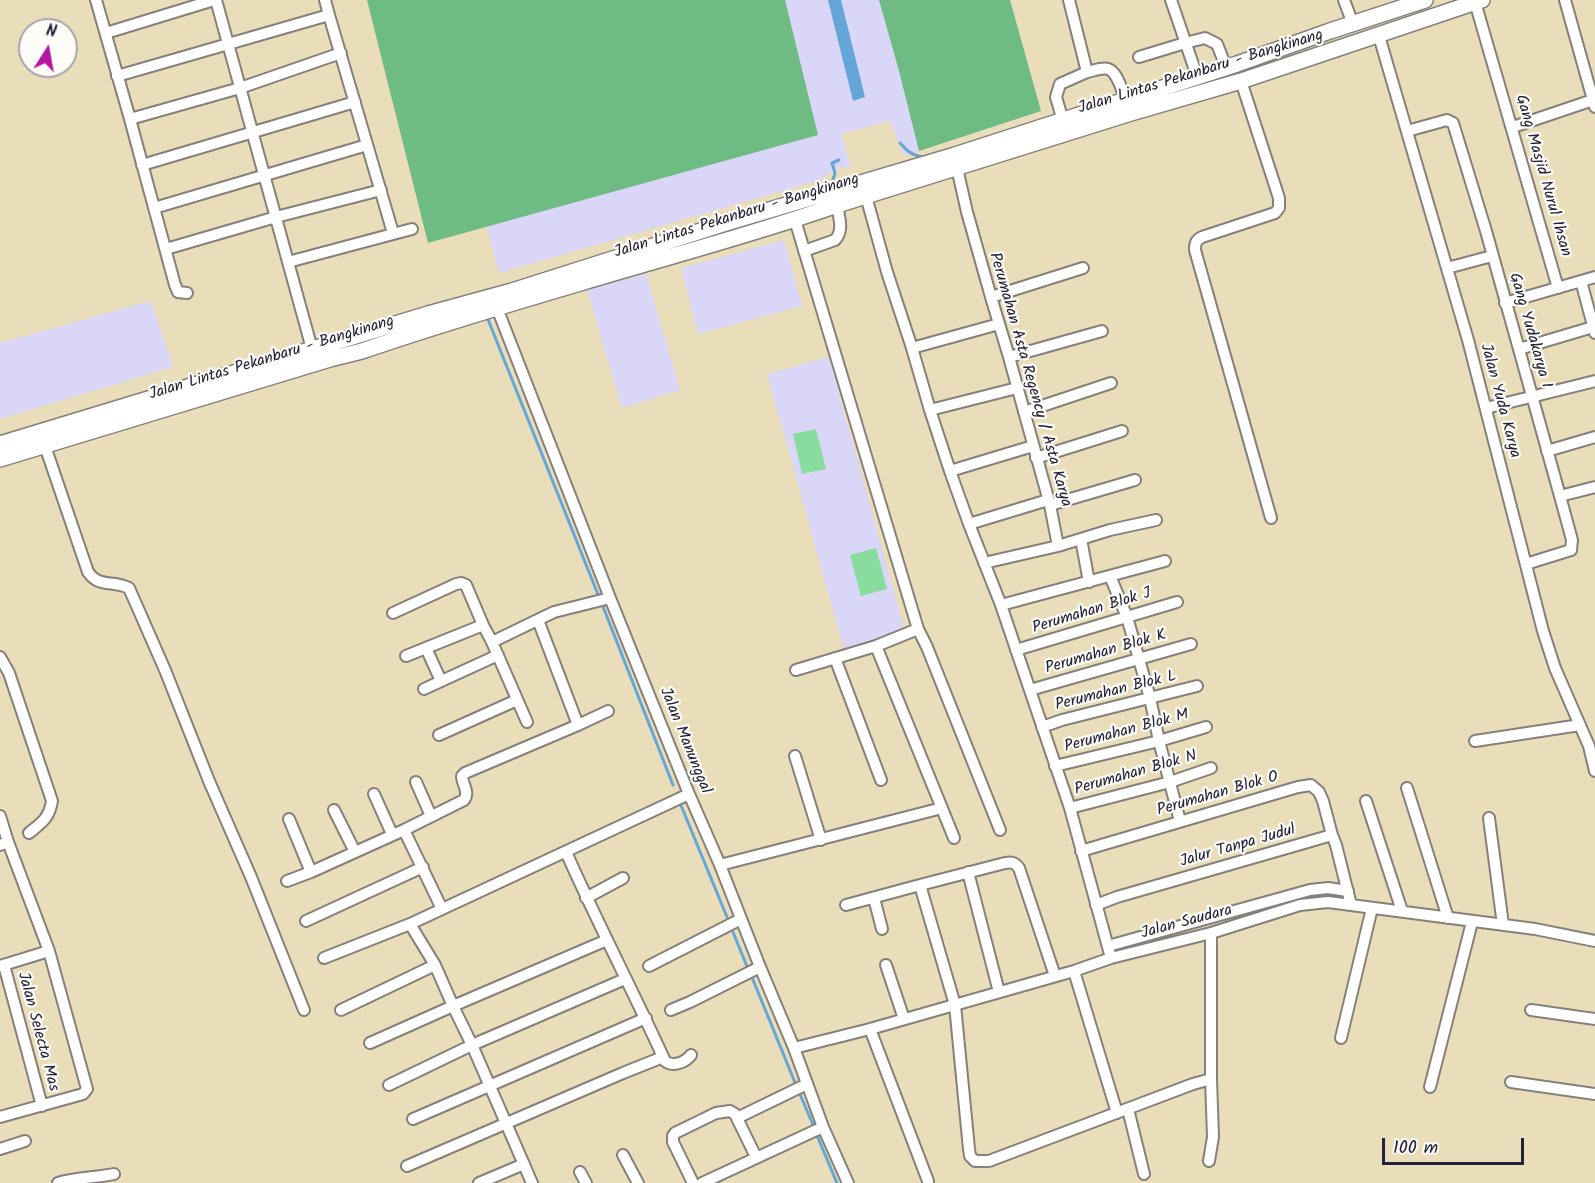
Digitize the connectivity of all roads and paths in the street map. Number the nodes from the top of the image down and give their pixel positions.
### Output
1 (96, 0) edge
2 (215, 0) edge
3 (325, 0) edge
4 (1069, 0) edge
5 (1171, 0) edge
6 (1344, 0) edge
7 (1425, 0) edge
8 (1565, 0) edge
9 (1478, 1) edge
10 (1389, 5) edge
11 (329, 15) junction
12 (1353, 24) junction
13 (106, 33) junction
14 (1379, 36) junction
15 (1185, 43) junction
16 (228, 44) junction
17 (341, 53) junction
18 (1139, 57) dead end
19 (1226, 67) junction
20 (1087, 72) junction
21 (117, 76) junction
22 (1197, 76) junction
23 (1241, 81) junction
24 (240, 88) junction
25 (1126, 100) junction
26 (355, 102) junction
27 (1594, 103) edge
28 (130, 119) junction
29 (1063, 121) junction
30 (1513, 128) junction
31 (1407, 131) junction
32 (252, 133) junction
33 (368, 145) junction
34 (142, 165) junction
35 (957, 168) junction
36 (264, 176) junction
37 (381, 190) junction
38 (866, 196) junction
39 (837, 205) junction
40 (154, 208) junction
41 (276, 218) junction
42 (795, 220) junction
43 (412, 229) dead end
44 (393, 233) junction
45 (166, 249) junction
46 (804, 251) junction
47 (1492, 256) junction
48 (646, 257) junction
49 (288, 262) junction
50 (620, 265) junction
51 (1083, 268) dead end
52 (1447, 268) junction
53 (1595, 277) edge
54 (1581, 281) junction
55 (1558, 288) junction
56 (187, 293) dead end
57 (991, 297) junction
58 (1505, 303) junction
59 (498, 308) junction
60 (999, 324) junction
61 (1594, 330) edge
62 (1102, 331) dead end
63 (912, 348) junction
64 (312, 349) junction
65 (1519, 349) junction
66 (1009, 357) junction
67 (1595, 381) edge
68 (1111, 383) dead end
69 (1017, 388) junction
70 (1532, 397) junction
71 (1486, 408) junction
72 (930, 410) junction
73 (1024, 412) junction
74 (1122, 431) dead end
75 (1595, 437) edge
76 (0, 444) edge
77 (45, 446) junction
78 (1033, 446) junction
79 (1547, 451) junction
80 (1036, 458) junction
81 (0, 459) edge
82 (950, 471) junction
83 (1135, 480) dead end
84 (1595, 487) edge
85 (1560, 496) junction
86 (1049, 503) junction
87 (1271, 518) dead end
88 (1156, 520) dead end
89 (969, 524) junction
90 (1081, 539) junction
91 (1058, 546) junction
92 (1165, 561) dead end
93 (984, 563) junction
94 (1526, 564) junction
95 (1110, 576) junction
96 (1089, 582) junction
97 (610, 598) junction
98 (1177, 602) dead end
99 (1001, 605) junction
100 (393, 613) dead end
101 (1127, 617) junction
102 (538, 620) junction
103 (483, 625) junction
104 (918, 629) junction
105 (492, 642) junction
106 (1191, 644) dead end
107 (876, 646) junction
108 (426, 648) junction
109 (1016, 650) junction
110 (498, 655) junction
111 (406, 656) dead end
112 (0, 657) edge
113 (834, 658) junction
114 (1138, 659) junction
115 (796, 670) dead end
116 (441, 681) junction
117 (1197, 686) dead end
118 (424, 689) dead end
119 (1030, 690) junction
120 (1150, 698) junction
121 (517, 700) junction
122 (608, 711) dead end
123 (527, 722) dead end
124 (578, 725) junction
125 (1580, 725) junction
126 (1042, 727) junction
127 (1206, 727) dead end
128 (439, 735) dead end
129 (1159, 741) junction
130 (1475, 741) dead end
131 (1592, 746) edge
132 (795, 756) dead end
133 (1055, 766) junction
134 (1211, 768) dead end
135 (1595, 771) edge
136 (881, 780) dead end
137 (416, 782) dead end
138 (1170, 782) junction
139 (1407, 788) dead end
140 (374, 794) dead end
141 (689, 794) junction
142 (1366, 801) dead end
143 (942, 808) junction
144 (1070, 808) junction
145 (334, 810) dead end
146 (0, 816) edge
147 (431, 816) junction
148 (1489, 818) dead end
149 (289, 819) dead end
150 (1180, 821) junction
151 (404, 830) junction
152 (1000, 830) dead end
153 (29, 833) dead end
154 (392, 834) junction
155 (1332, 835) junction
156 (954, 838) dead end
157 (821, 840) junction
158 (4, 844) edge
159 (1081, 851) junction
160 (355, 852) junction
161 (566, 852) junction
162 (720, 864) junction
163 (423, 867) junction
164 (311, 872) junction
165 (968, 872) junction
166 (623, 878) dead end
167 (287, 880) dead end
168 (920, 885) junction
169 (1348, 891) junction
170 (586, 898) junction
171 (874, 898) junction
172 (1096, 904) junction
173 (846, 905) dead end
174 (1351, 905) junction
175 (1245, 908) junction
176 (1372, 908) junction
177 (442, 909) junction
178 (1402, 911) junction
179 (1448, 918) junction
180 (741, 919) junction
181 (306, 921) dead end
182 (1472, 921) junction
183 (1249, 922) junction
184 (410, 924) junction
185 (1503, 925) junction
186 (882, 929) dead end
187 (1211, 933) junction
188 (607, 940) junction
189 (1595, 940) edge
190 (1108, 946) junction
191 (49, 951) junction
192 (324, 958) dead end
193 (1111, 958) junction
194 (435, 965) junction
195 (886, 965) dead end
196 (2, 966) edge
197 (649, 966) dead end
198 (760, 967) junction
199 (1074, 971) junction
200 (1055, 976) junction
201 (625, 979) junction
202 (999, 992) junction
203 (955, 1005) junction
204 (453, 1006) junction
205 (304, 1010) dead end
206 (341, 1010) dead end
207 (671, 1010) dead end
208 (1531, 1010) dead end
209 (646, 1018) junction
210 (904, 1019) junction
211 (1595, 1020) edge
212 (870, 1029) junction
213 (1341, 1038) dead end
214 (370, 1043) dead end
215 (472, 1045) junction
216 (795, 1048) junction
217 (691, 1055) dead end
218 (663, 1057) junction
219 (1212, 1079) junction
220 (1511, 1082) dead end
221 (807, 1084) junction
222 (389, 1085) dead end
223 (490, 1086) junction
224 (1430, 1087) dead end
225 (1595, 1094) edge
226 (42, 1106) junction
227 (1123, 1111) junction
228 (0, 1117) edge
229 (737, 1118) junction
230 (413, 1119) dead end
231 (506, 1125) junction
232 (823, 1127) junction
233 (25, 1141) dead end
234 (0, 1149) edge
235 (623, 1155) dead end
236 (756, 1157) junction
237 (1209, 1161) dead end
238 (524, 1164) junction
239 (407, 1166) dead end
240 (580, 1172) dead end
241 (114, 1174) dead end
242 (1144, 1174) dead end
243 (927, 1181) dead end
244 (58, 1183) edge
245 (479, 1183) edge
246 (532, 1183) edge
247 (586, 1183) edge
248 (638, 1183) edge
249 (693, 1183) edge
250 (702, 1183) edge
251 (848, 1183) edge

1 - 13 street
2 - 13 street
2 - 16 street
3 - 11 street
4 - 20 street
5 - 15 street
6 - 12 street
7 - 10 highway, Jalan Lintas Pekanbaru - Bangkinang
8 - 27 street
9 - 14 highway, Jalan Lintas Pekanbaru - Bangkinang
9 - 30 street, Gang Masjid Nurul Ihsan
10 - 12 highway, Jalan Lintas Pekanbaru - Bangkinang
11 - 16 street
11 - 17 street
12 - 19 highway, Jalan Lintas Pekanbaru - Bangkinang
13 - 21 street
14 - 23 highway, Jalan Lintas Pekanbaru - Bangkinang
14 - 31 street, Jalan Yuda Karya
15 - 18 street
15 - 19 street
15 - 22 street
16 - 21 street
16 - 24 street
17 - 24 street
17 - 26 street
19 - 22 highway, Jalan Lintas Pekanbaru - Bangkinang
20 - 25 street
20 - 29 street
21 - 28 street
22 - 25 highway, Jalan Lintas Pekanbaru - Bangkinang
23 - 35 highway, Jalan Lintas Pekanbaru - Bangkinang
23 - 87 street
24 - 28 street
24 - 32 street
25 - 29 highway, Jalan Lintas Pekanbaru - Bangkinang
26 - 32 street
26 - 33 street
27 - 30 street
28 - 34 street
29 - 48 highway, Jalan Lintas Pekanbaru - Bangkinang
30 - 55 street, Gang Masjid Nurul Ihsan
31 - 47 street, Gang Yudakarya I
31 - 52 street, Jalan Yuda Karya
32 - 34 street
32 - 36 street
33 - 36 street
33 - 37 street
34 - 40 street
35 - 38 highway, Jalan Lintas Pekanbaru - Bangkinang
35 - 57 street, Perumahan Asta Regency / Asta Karya
36 - 40 street
36 - 41 street
37 - 41 street
37 - 44 street
38 - 39 highway, Jalan Lintas Pekanbaru - Bangkinang
38 - 63 street
39 - 42 highway, Jalan Lintas Pekanbaru - Bangkinang
39 - 46 street
40 - 45 street
41 - 45 street
41 - 49 street
42 - 46 street
42 - 48 highway, Jalan Lintas Pekanbaru - Bangkinang
43 - 44 street
44 - 49 street
45 - 56 street
46 - 104 street
47 - 52 street
47 - 58 street, Gang Yudakarya I
48 - 50 highway, Jalan Lintas Pekanbaru - Bangkinang
49 - 64 street
50 - 59 highway, Jalan Lintas Pekanbaru - Bangkinang
50 - 64 highway, Jalan Lintas Pekanbaru - Bangkinang
51 - 57 street
52 - 71 street, Jalan Yuda Karya
53 - 54 street
54 - 55 street
54 - 61 street
55 - 58 street
57 - 60 street, Perumahan Asta Regency / Asta Karya
58 - 65 street, Gang Yudakarya I
59 - 77 highway, Jalan Lintas Pekanbaru - Bangkinang
59 - 97 street, Jalan Manunggal
60 - 63 street
60 - 66 street, Perumahan Asta Regency / Asta Karya
61 - 65 street
62 - 66 street
63 - 72 street
64 - 76 highway, Jalan Lintas Pekanbaru - Bangkinang
65 - 70 street, Gang Yudakarya I
66 - 69 street, Perumahan Asta Regency / Asta Karya
67 - 70 street
68 - 73 street
69 - 72 street
69 - 73 street, Perumahan Asta Regency / Asta Karya
70 - 71 street
70 - 79 street, Gang Yudakarya I
71 - 94 street, Jalan Yuda Karya
72 - 82 street
73 - 78 street, Perumahan Asta Regency / Asta Karya
74 - 80 street
75 - 79 street
77 - 81 highway, Jalan Lintas Pekanbaru - Bangkinang
77 - 205 street
78 - 80 street, Perumahan Asta Regency / Asta Karya
78 - 82 street
79 - 85 street, Gang Yudakarya I
80 - 86 street, Perumahan Asta Regency / Asta Karya
82 - 89 street
83 - 86 street
84 - 85 street
85 - 94 street, Gang Yudakarya I
86 - 89 street
86 - 91 street, Perumahan Asta Regency / Asta Karya
88 - 90 street
89 - 93 street
90 - 91 street
90 - 96 street
91 - 93 street
92 - 95 street
93 - 99 street
94 - 125 street, Jalan Yuda Karya
95 - 96 street
95 - 101 street
96 - 99 street
97 - 102 street
97 - 141 street, Jalan Manunggal
98 - 101 street, Perumahan Blok J
99 - 109 street
100 - 103 street
101 - 109 street, Perumahan Blok J
101 - 114 street
102 - 105 street
102 - 124 street
103 - 105 street
103 - 108 street
104 - 107 street
104 - 152 street
105 - 110 street
106 - 114 street, Perumahan Blok K
107 - 113 street
107 - 143 street
108 - 111 street
108 - 116 street
109 - 119 street
110 - 116 street
110 - 121 street
112 - 153 street
113 - 115 street
113 - 136 street
114 - 119 street, Perumahan Blok K
114 - 120 street
116 - 118 street
117 - 120 street, Perumahan Blok L
119 - 126 street
120 - 126 street, Perumahan Blok L
120 - 129 street
121 - 123 street
121 - 128 street
122 - 124 street
124 - 147 street
125 - 130 street
125 - 131 street, Jalan Yuda Karya
126 - 133 street
127 - 129 street, Perumahan Blok M
129 - 133 street, Perumahan Blok M
129 - 138 street
131 - 135 street, Jalan Yuda Karya
132 - 157 street
133 - 144 street
134 - 138 street, Perumahan Blok N
137 - 147 street
138 - 144 street, Perumahan Blok N
138 - 150 street
139 - 179 street
140 - 154 street
141 - 161 street
141 - 162 street, Jalan Manunggal
142 - 178 street
143 - 156 street
143 - 157 street
144 - 159 street
145 - 160 street
146 - 158 street, Jalan Selecta Mas
147 - 151 street
148 - 185 street
149 - 164 street
150 - 155 street, Perumahan Blok O
150 - 159 street, Perumahan Blok O
151 - 154 street
151 - 163 street
154 - 160 street
155 - 169 street
155 - 172 street, Jalur Tanpa Judul
157 - 162 street
158 - 191 street, Jalan Selecta Mas
159 - 172 street
160 - 164 street
161 - 170 street
161 - 177 street
162 - 180 street, Jalan Manunggal
163 - 177 street
163 - 181 street
164 - 167 street
165 - 168 street
165 - 200 street
165 - 202 street
166 - 170 street
168 - 171 street
168 - 203 street
169 - 174 street
169 - 175 street
170 - 188 street
171 - 173 street
171 - 186 street
172 - 190 street
174 - 176 street, Jalan Saudara
174 - 183 street, Jalan Saudara
175 - 183 street
175 - 190 street
176 - 178 street, Jalan Saudara
176 - 213 street
177 - 184 street
178 - 179 street, Jalan Saudara
179 - 182 street, Jalan Saudara
180 - 197 street
180 - 198 street, Jalan Manunggal
182 - 185 street, Jalan Saudara
182 - 224 street
183 - 187 street, Jalan Saudara
184 - 192 street
184 - 194 street
185 - 189 street, Jalan Saudara
187 - 193 street, Jalan Saudara
187 - 219 street
188 - 201 street
188 - 204 street
190 - 193 street
191 - 196 street, Jalan Selecta Mas
191 - 226 street, Jalan Selecta Mas
193 - 199 street, Jalan Saudara
194 - 204 street
194 - 206 street
195 - 210 street
196 - 226 street, Jalan Selecta Mas
198 - 207 street
198 - 216 street, Jalan Manunggal
199 - 200 street, Jalan Saudara
199 - 227 street
200 - 202 street, Jalan Saudara
201 - 209 street
201 - 215 street
202 - 203 street, Jalan Saudara
203 - 210 street, Jalan Saudara
203 - 227 street
204 - 214 street
204 - 215 street
208 - 211 street
209 - 218 street
209 - 223 street
210 - 212 street, Jalan Saudara
212 - 216 street, Jalan Saudara
212 - 243 street
215 - 222 street
215 - 223 street
216 - 221 street, Jalan Manunggal
217 - 218 street
218 - 231 street
219 - 227 street
219 - 237 street
220 - 225 street
221 - 229 street
221 - 232 street, Jalan Manunggal
223 - 230 street
223 - 231 street
226 - 228 street, Jalan Selecta Mas
227 - 242 street
229 - 236 street
229 - 249 street
231 - 238 street
231 - 239 street
232 - 236 street
232 - 251 street, Jalan Manunggal
233 - 234 street
235 - 248 street
236 - 250 street
238 - 245 street
238 - 246 street
240 - 247 street
241 - 244 street

